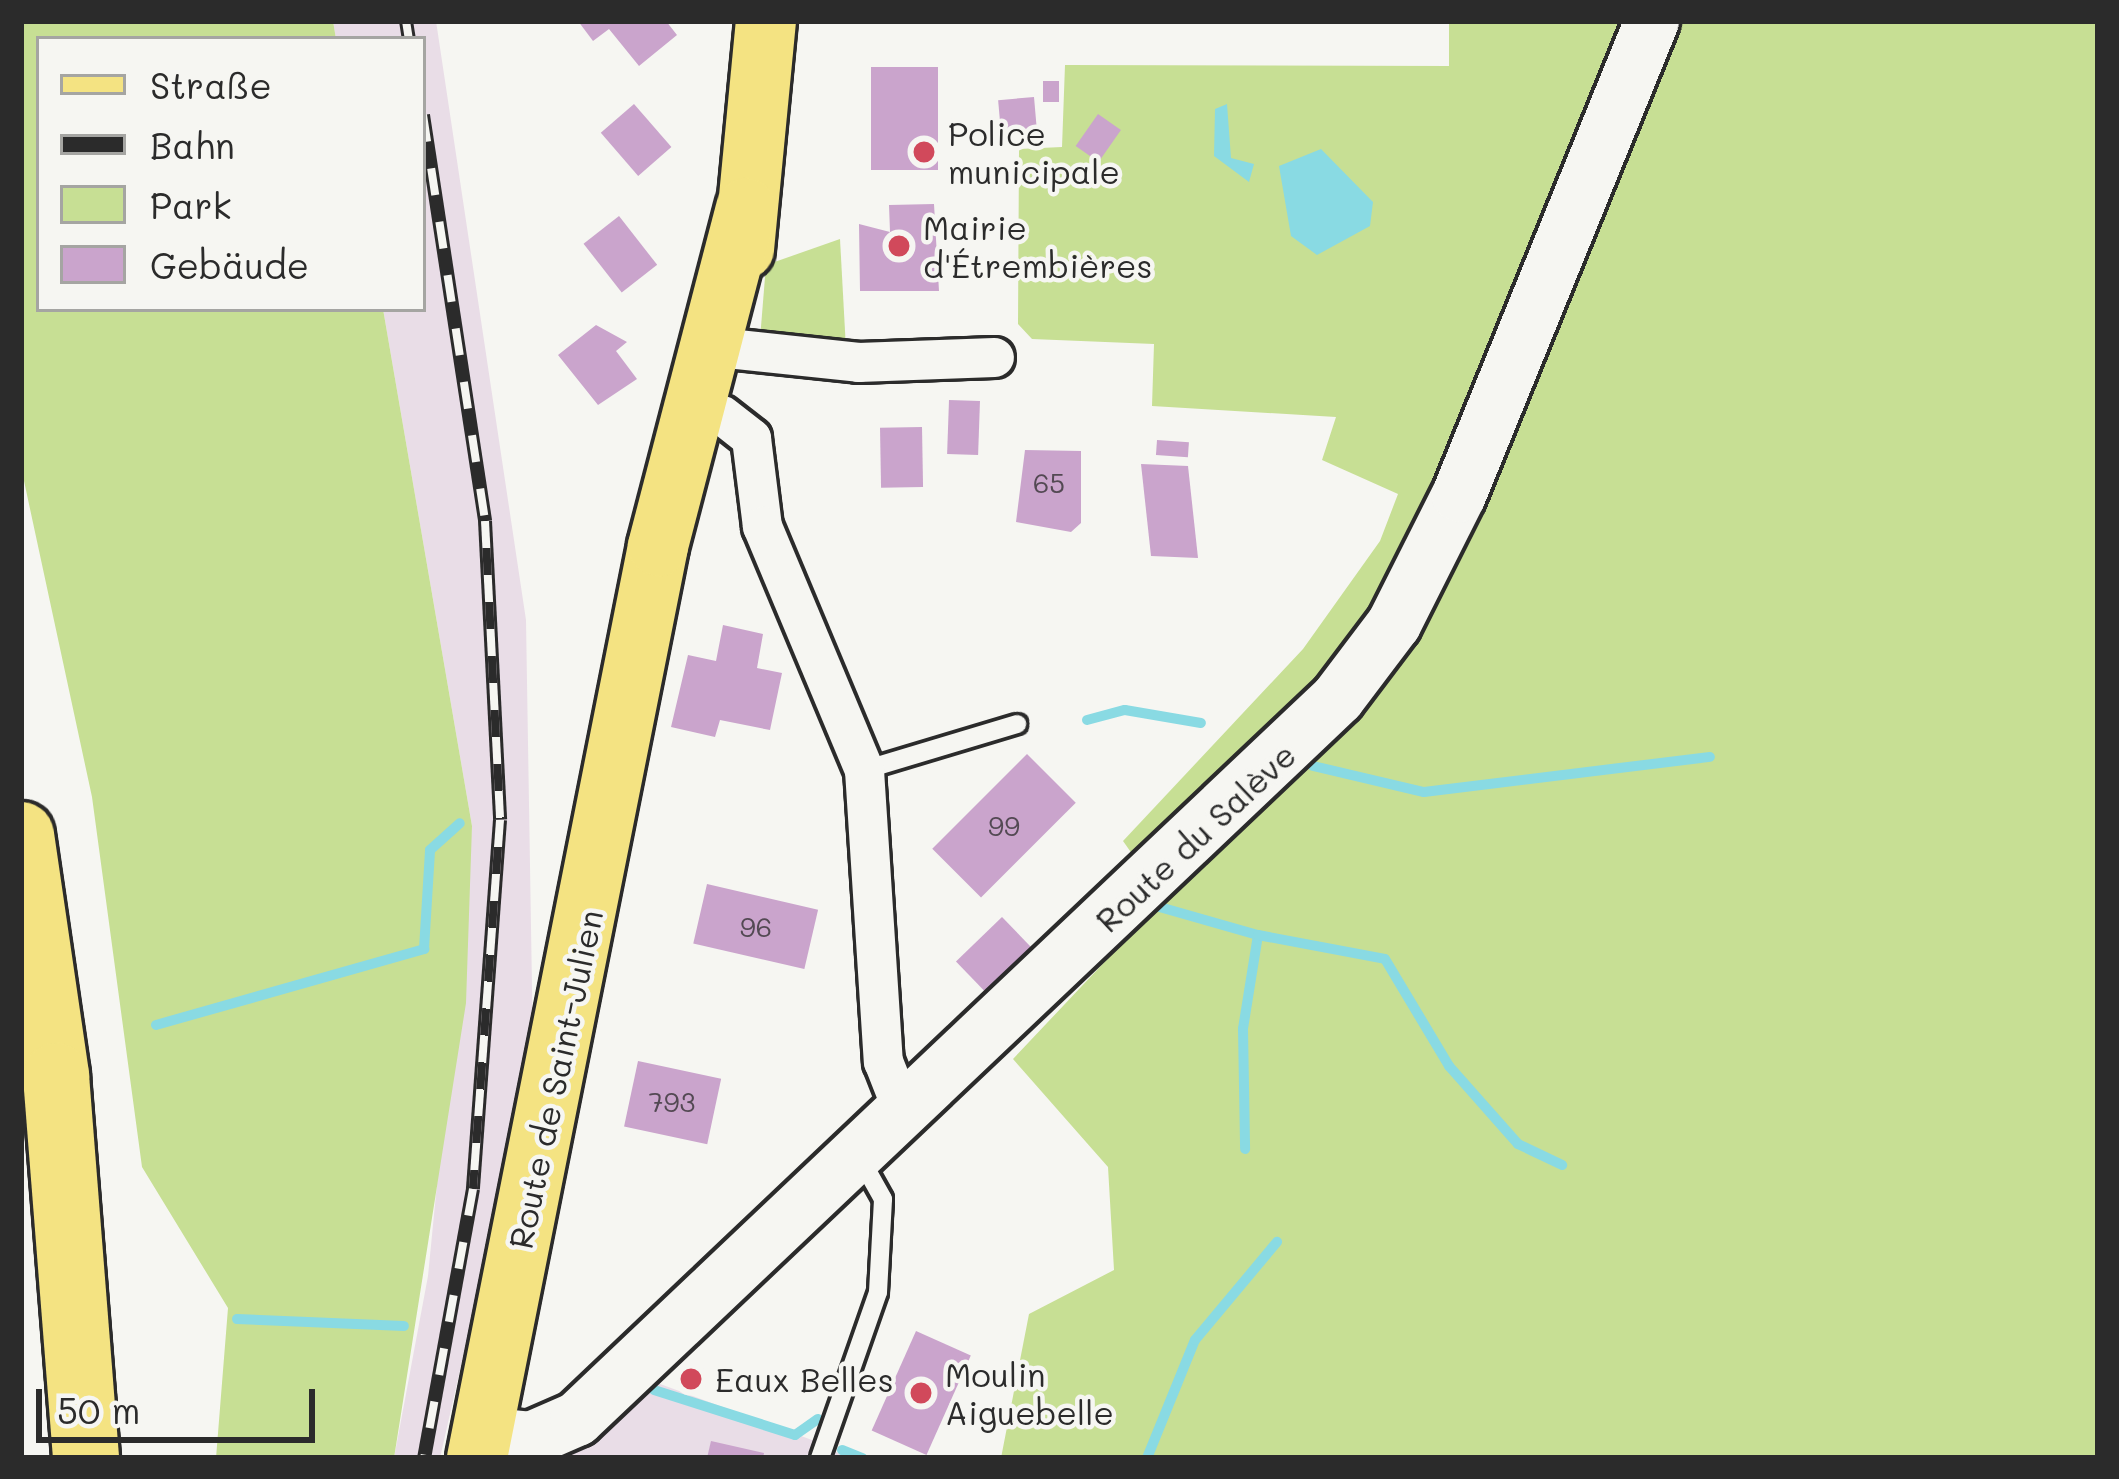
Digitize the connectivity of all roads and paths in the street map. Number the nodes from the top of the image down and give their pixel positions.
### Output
1 (766, 21) edge
2 (1652, 21) edge
3 (720, 347) junction
4 (994, 357) dead end
5 (722, 415) junction
6 (634, 701) junction
7 (1017, 724) dead end
8 (864, 770) junction
9 (21, 835) edge
10 (903, 1112) junction
11 (857, 1154) junction
12 (480, 1446) edge
13 (86, 1458) edge
14 (820, 1458) edge

1 - 3 main road, Route de Saint-Julien
2 - 10 street, Route du Salève
3 - 4 street
3 - 5 main road, Route de Saint-Julien
3 - 6 main road, Route de Saint-Julien
5 - 6 main road, Route de Saint-Julien
5 - 8 street
6 - 12 main road, Route de Saint-Julien
7 - 8 lane
8 - 10 street
9 - 13 highway
10 - 11 street, Route du Salève
11 - 12 street, Route du Salève
11 - 14 lane

